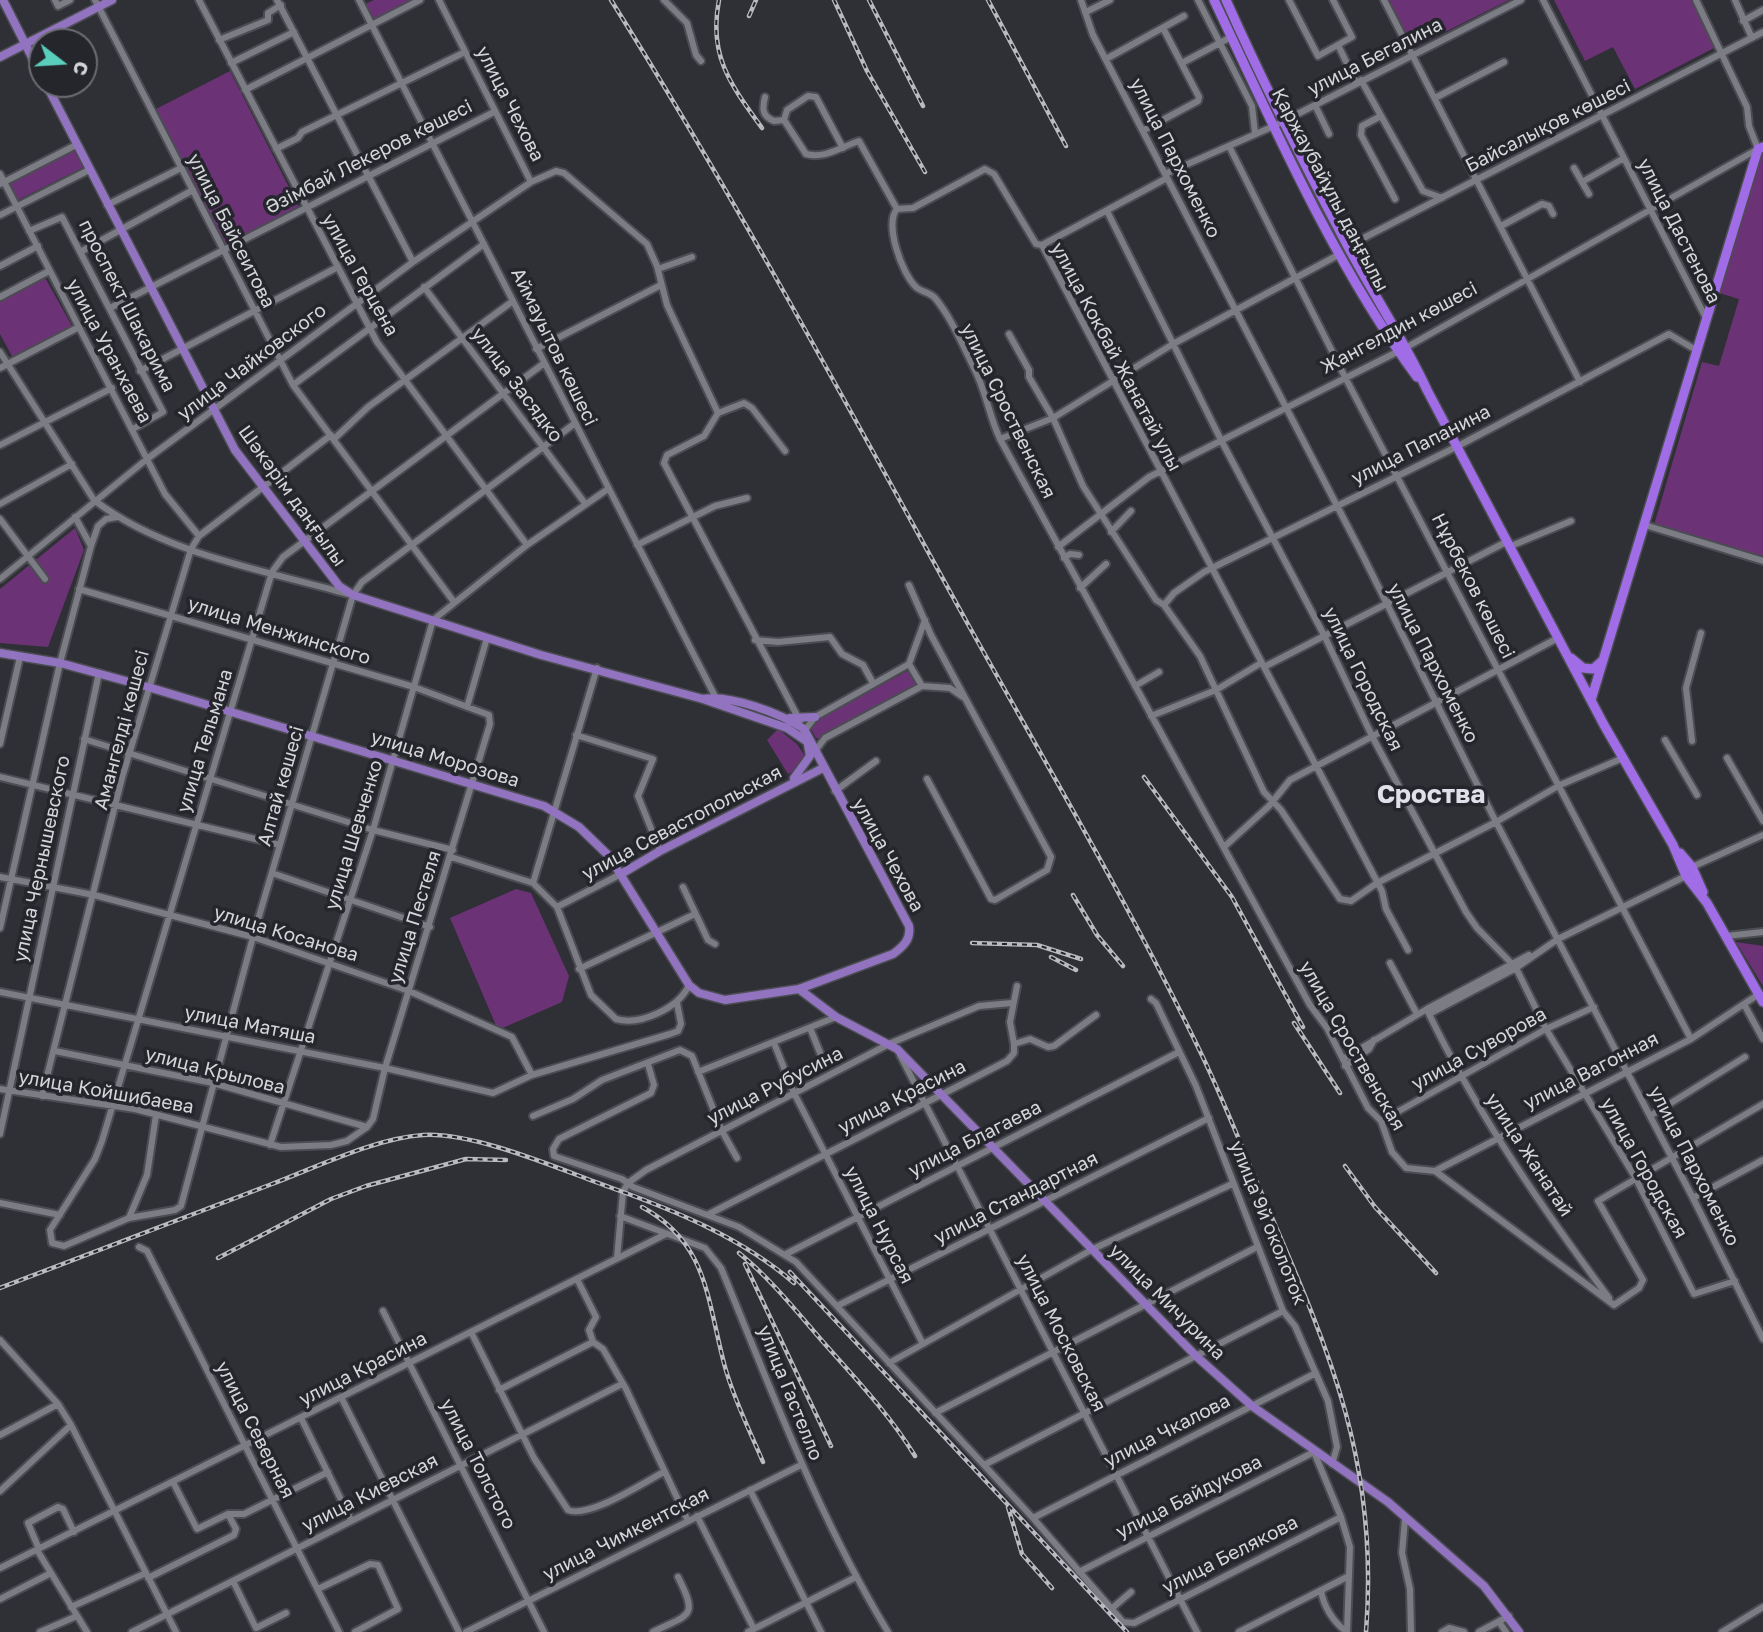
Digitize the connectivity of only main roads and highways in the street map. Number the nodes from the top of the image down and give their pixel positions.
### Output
1 (4, 0) edge
2 (112, 0) edge
3 (1214, 0) edge
4 (1226, 0) edge
5 (97, 3) edge
6 (26, 44) junction
7 (28, 48) edge
8 (0, 57) edge
9 (53, 98) edge
10 (1760, 148) edge
11 (1402, 349) junction
12 (1560, 642) junction
13 (1608, 646) junction
14 (0, 653) edge
15 (1597, 683) junction
16 (703, 699) junction
17 (1591, 700) junction
18 (815, 717) road end
19 (782, 718) junction
20 (1604, 724) junction
21 (804, 729) joint
22 (807, 741) junction
23 (824, 768) junction
24 (789, 783) junction
25 (621, 874) junction
26 (799, 989) junction
27 (1761, 998) edge
28 (1519, 1632) edge

1 - 6 main road
2 - 5 main road
3 - 11 highway, Қаржаубайұлы даңғылы
4 - 11 highway, Қаржаубайұлы даңғылы
5 - 6 main road
6 - 7 main road
6 - 8 main road
9 - 16 main road, Шәкәрім даңғылы
10 - 13 highway
11 - 12 highway, Қаржаубайұлы даңғылы
12 - 13 highway
12 - 17 highway, Қаржаубайұлы даңғылы
13 - 15 highway
14 - 25 main road, улица Морозова
15 - 17 highway
15 - 20 highway
16 - 19 main road, Шәкәрім даңғылы
16 - 22 main road, Шәкәрім даңғылы
17 - 20 highway, Қаржаубайұлы даңғылы
18 - 19 main road
19 - 21 main road, Шәкәрім даңғылы
20 - 27 highway
21 - 22 main road, улица Чехова
22 - 23 main road, улица Чехова
22 - 24 main road
23 - 24 main road, улица Севастопольская
23 - 26 main road, улица Чехова
24 - 25 main road, улица Севастопольская
25 - 26 main road, улица Морозова
26 - 28 main road, улица Мичурина

